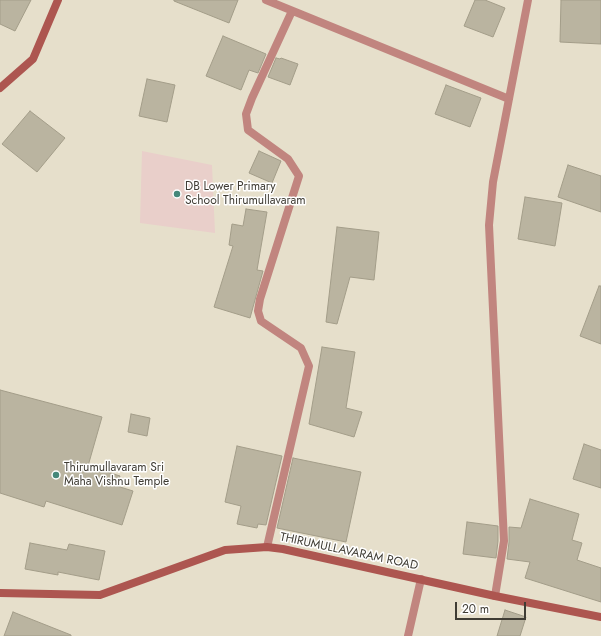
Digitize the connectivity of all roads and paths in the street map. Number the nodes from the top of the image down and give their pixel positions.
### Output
1 (58, 0) edge
2 (266, 0) edge
3 (528, 0) edge
4 (292, 11) junction
5 (0, 88) edge
6 (509, 99) junction
7 (267, 547) junction
8 (421, 580) junction
9 (0, 593) edge
10 (495, 596) junction
11 (601, 617) edge
12 (408, 636) edge

1 - 5 street
2 - 4 street
3 - 6 street
4 - 6 street
4 - 7 street
6 - 10 street
7 - 8 street, THIRUMULLAVARAM ROAD
7 - 9 street, THIRUMULLAVARAM ROAD
8 - 10 street, THIRUMULLAVARAM ROAD
8 - 12 street
10 - 11 street, THIRUMULLAVARAM ROAD

